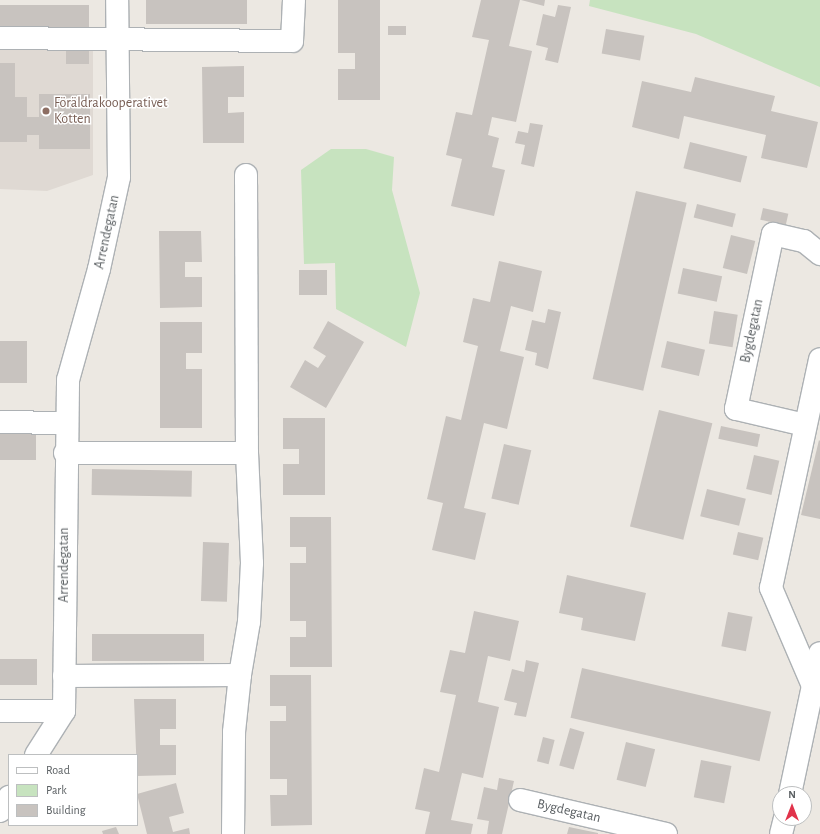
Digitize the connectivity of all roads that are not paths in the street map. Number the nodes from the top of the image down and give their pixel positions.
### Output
1 (117, 0) edge
2 (294, 0) edge
3 (0, 38) edge
4 (118, 38) junction
5 (246, 175) dead end
6 (820, 254) edge
7 (820, 359) edge
8 (0, 422) edge
9 (65, 423) junction
10 (805, 425) junction
11 (65, 453) junction
12 (247, 453) junction
13 (820, 652) edge
14 (240, 675) junction
15 (64, 676) junction
16 (813, 686) junction
17 (0, 711) edge
18 (64, 711) junction
19 (37, 754) edge
20 (792, 786) edge
21 (8, 799) edge
22 (520, 800) dead end
23 (0, 811) edge
24 (233, 834) edge
25 (666, 834) edge

1 - 4 street, Arrendegatan
2 - 4 street
3 - 4 street
4 - 9 street, Arrendegatan
5 - 12 street
6 - 10 street, Bygdegatan
7 - 10 street
8 - 9 street
9 - 11 street, Arrendegatan
10 - 16 street
11 - 12 street
11 - 15 street, Arrendegatan
12 - 14 street
13 - 16 street
14 - 15 street
14 - 24 street
15 - 18 street, Arrendegatan
16 - 20 street
17 - 18 street
18 - 19 street
21 - 23 street
22 - 25 street, Bygdegatan

